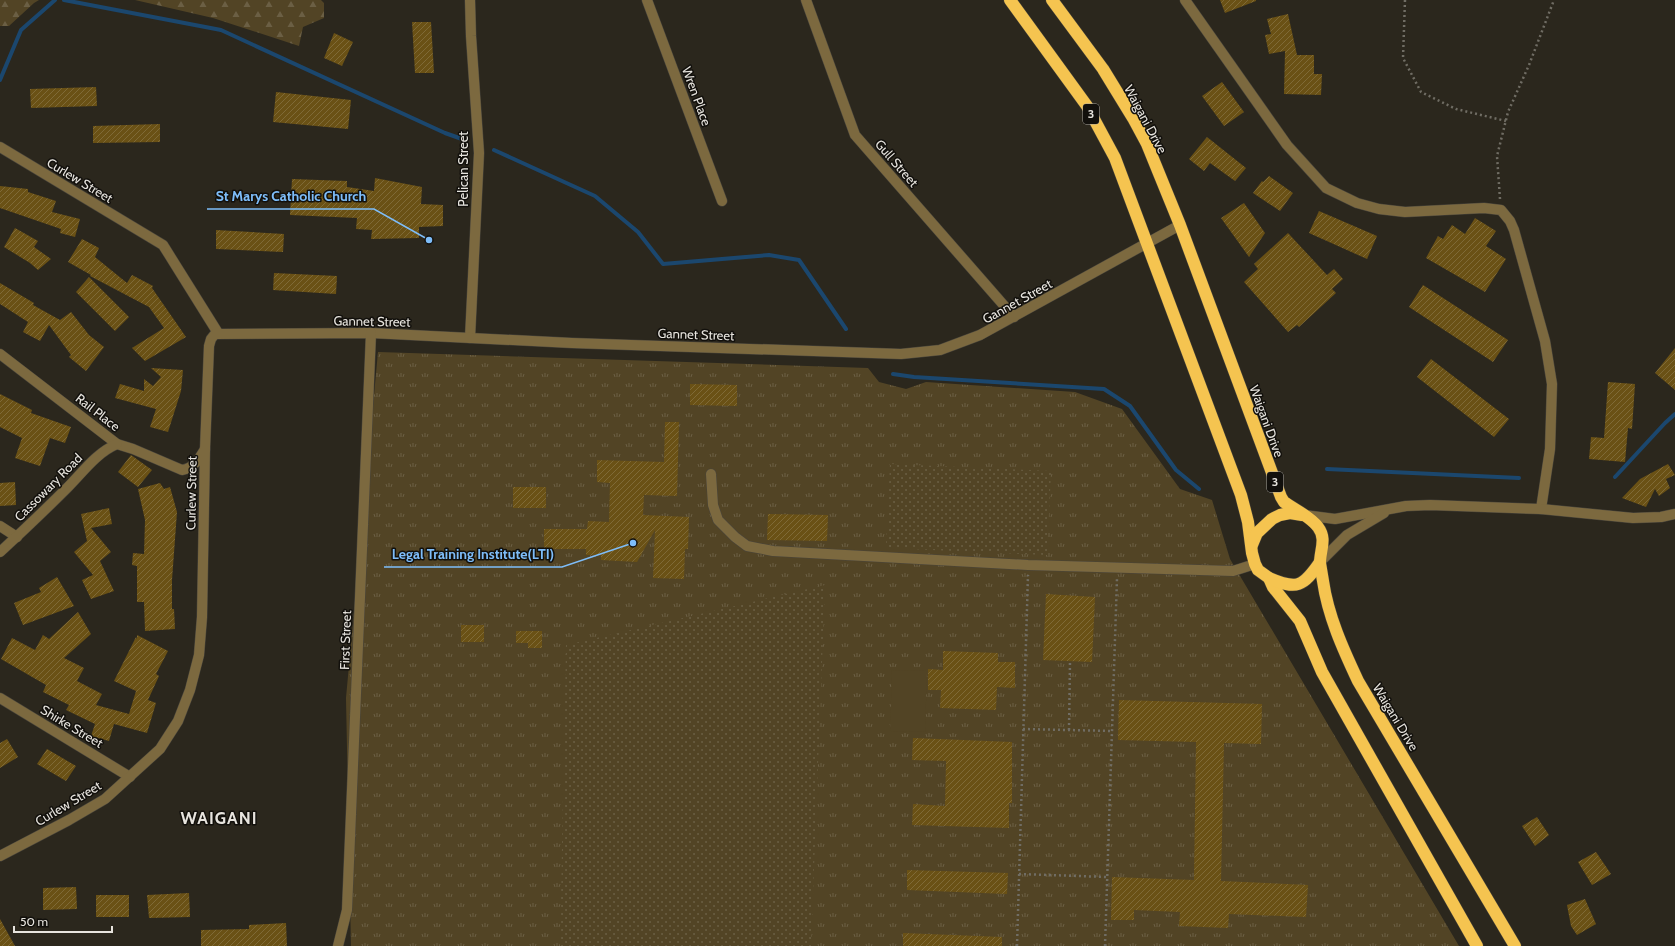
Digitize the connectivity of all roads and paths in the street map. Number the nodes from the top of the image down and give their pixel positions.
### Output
1 (470, 0) edge
2 (647, 0) edge
3 (806, 0) edge
4 (1010, 0) edge
5 (1052, 0) edge
6 (1185, 0) edge
7 (1404, 0) edge
8 (1554, 0) edge
9 (1506, 121) junction
10 (0, 147) edge
11 (722, 201) dead end
12 (1501, 210) junction
13 (1180, 226) junction
14 (1147, 242) junction
15 (1014, 317) junction
16 (218, 333) junction
17 (371, 334) junction
18 (470, 338) junction
19 (0, 354) edge
20 (118, 444) junction
21 (205, 449) junction
22 (710, 474) dead end
23 (1390, 509) junction
24 (1541, 509) junction
25 (1675, 514) edge
26 (1304, 515) junction
27 (0, 526) edge
28 (16, 537) junction
29 (1252, 545) junction
30 (0, 552) edge
31 (1320, 562) junction
32 (1255, 564) junction
33 (1028, 565) junction
34 (1117, 567) junction
35 (1269, 578) junction
36 (1070, 661) dead end
37 (0, 698) edge
38 (1023, 729) junction
39 (1068, 730) junction
40 (1112, 731) junction
41 (130, 777) junction
42 (0, 856) edge
43 (1019, 874) junction
44 (1107, 877) junction
45 (338, 946) edge
46 (1017, 946) edge
47 (1105, 946) edge
48 (1477, 946) edge
49 (1515, 946) edge

1 - 18 street, Pelican Street
2 - 11 street, Wren Place
3 - 15 street, Gull Street
4 - 14 highway, 3
5 - 13 highway, Waigani Drive / 3
6 - 12 street
7 - 9 path
8 - 9 path
9 - 12 path
10 - 16 street, Curlew Street
12 - 24 street
13 - 14 street, Gannet Street
13 - 26 highway, Waigani Drive / 3
14 - 15 street, Gannet Street
14 - 29 highway, 3
15 - 18 street, Gannet Street
16 - 17 street, Gannet Street
16 - 21 street, Curlew Street
17 - 18 street, Gannet Street
17 - 45 street, First Street
19 - 20 street, Rail Place
20 - 21 street, Rail Place
20 - 28 street, Cassowary Road
21 - 41 street, Curlew Street
22 - 33 street
23 - 24 street
23 - 26 street
23 - 31 street
24 - 25 street
26 - 29 highway
26 - 31 highway, Waigani Drive / 3
27 - 28 street
28 - 30 street, Cassowary Road
29 - 32 highway, 3
31 - 35 highway
31 - 49 highway, Waigani Drive / 3
32 - 34 street
32 - 35 highway
33 - 34 street
33 - 38 path
34 - 40 path
35 - 48 highway
36 - 39 path
37 - 41 street, Shirke Street
38 - 39 path
38 - 43 path
39 - 40 path
40 - 44 path
41 - 42 street, Curlew Street
43 - 44 path
43 - 46 path
44 - 47 path

